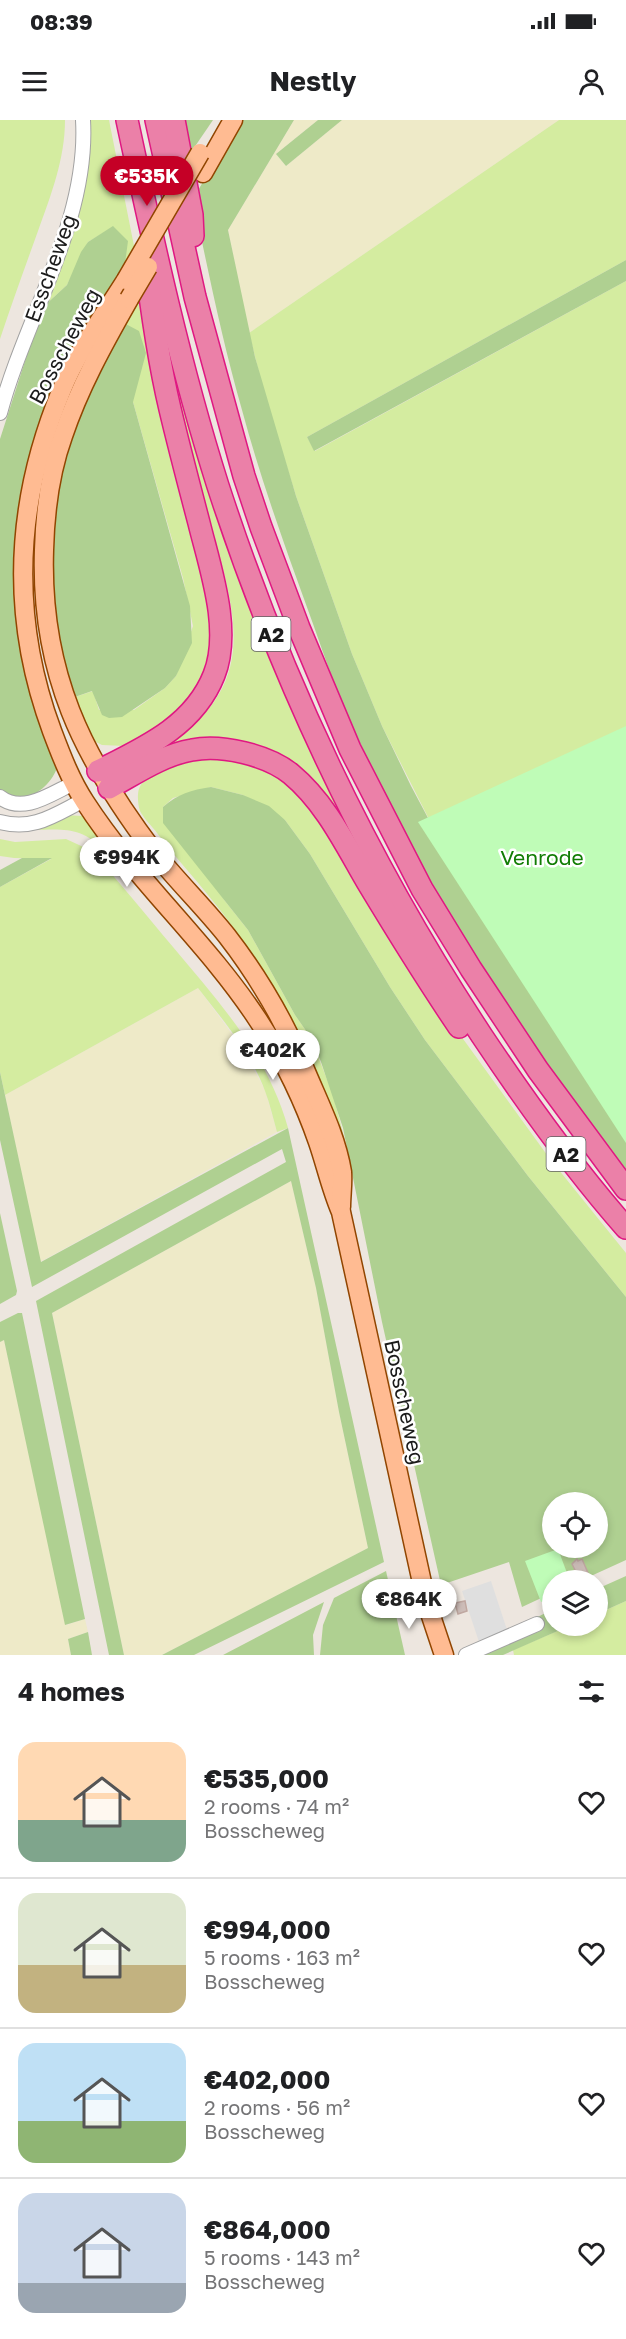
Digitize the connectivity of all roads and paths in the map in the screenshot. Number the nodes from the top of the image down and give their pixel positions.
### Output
1 (82, 120) edge
2 (127, 120) edge
3 (156, 120) edge
4 (174, 120) edge
5 (219, 120) edge
6 (233, 120) edge
7 (133, 148) junction
8 (195, 297) junction
9 (0, 413) edge
10 (104, 780) junction
11 (74, 783) junction
12 (0, 797) edge
13 (84, 800) junction
14 (0, 822) edge
15 (510, 1078) junction
16 (626, 1189) edge
17 (341, 1212) junction
18 (626, 1228) edge
19 (426, 1601) junction
20 (537, 1624) dead end
21 (431, 1655) edge
22 (444, 1655) edge
23 (466, 1655) edge

1 - 9 street, Esscheweg
2 - 7 highway, A2
3 - 8 highway, A2
4 - 8 highway, A2
5 - 11 main road, Bosscheweg, bridge
6 - 10 main road, Bosscheweg, bridge
7 - 10 highway, A2
7 - 15 highway, A2
8 - 16 highway, A2
10 - 11 main road
10 - 13 main road
10 - 15 highway, A2
10 - 17 main road, Bosscheweg
11 - 12 street
11 - 13 main road, Bosscheweg
13 - 14 street
13 - 17 main road, Bosscheweg
15 - 18 highway, A2
17 - 19 main road, Bosscheweg
19 - 21 main road, Bosscheweg
19 - 22 main road, Bosscheweg
20 - 23 street

